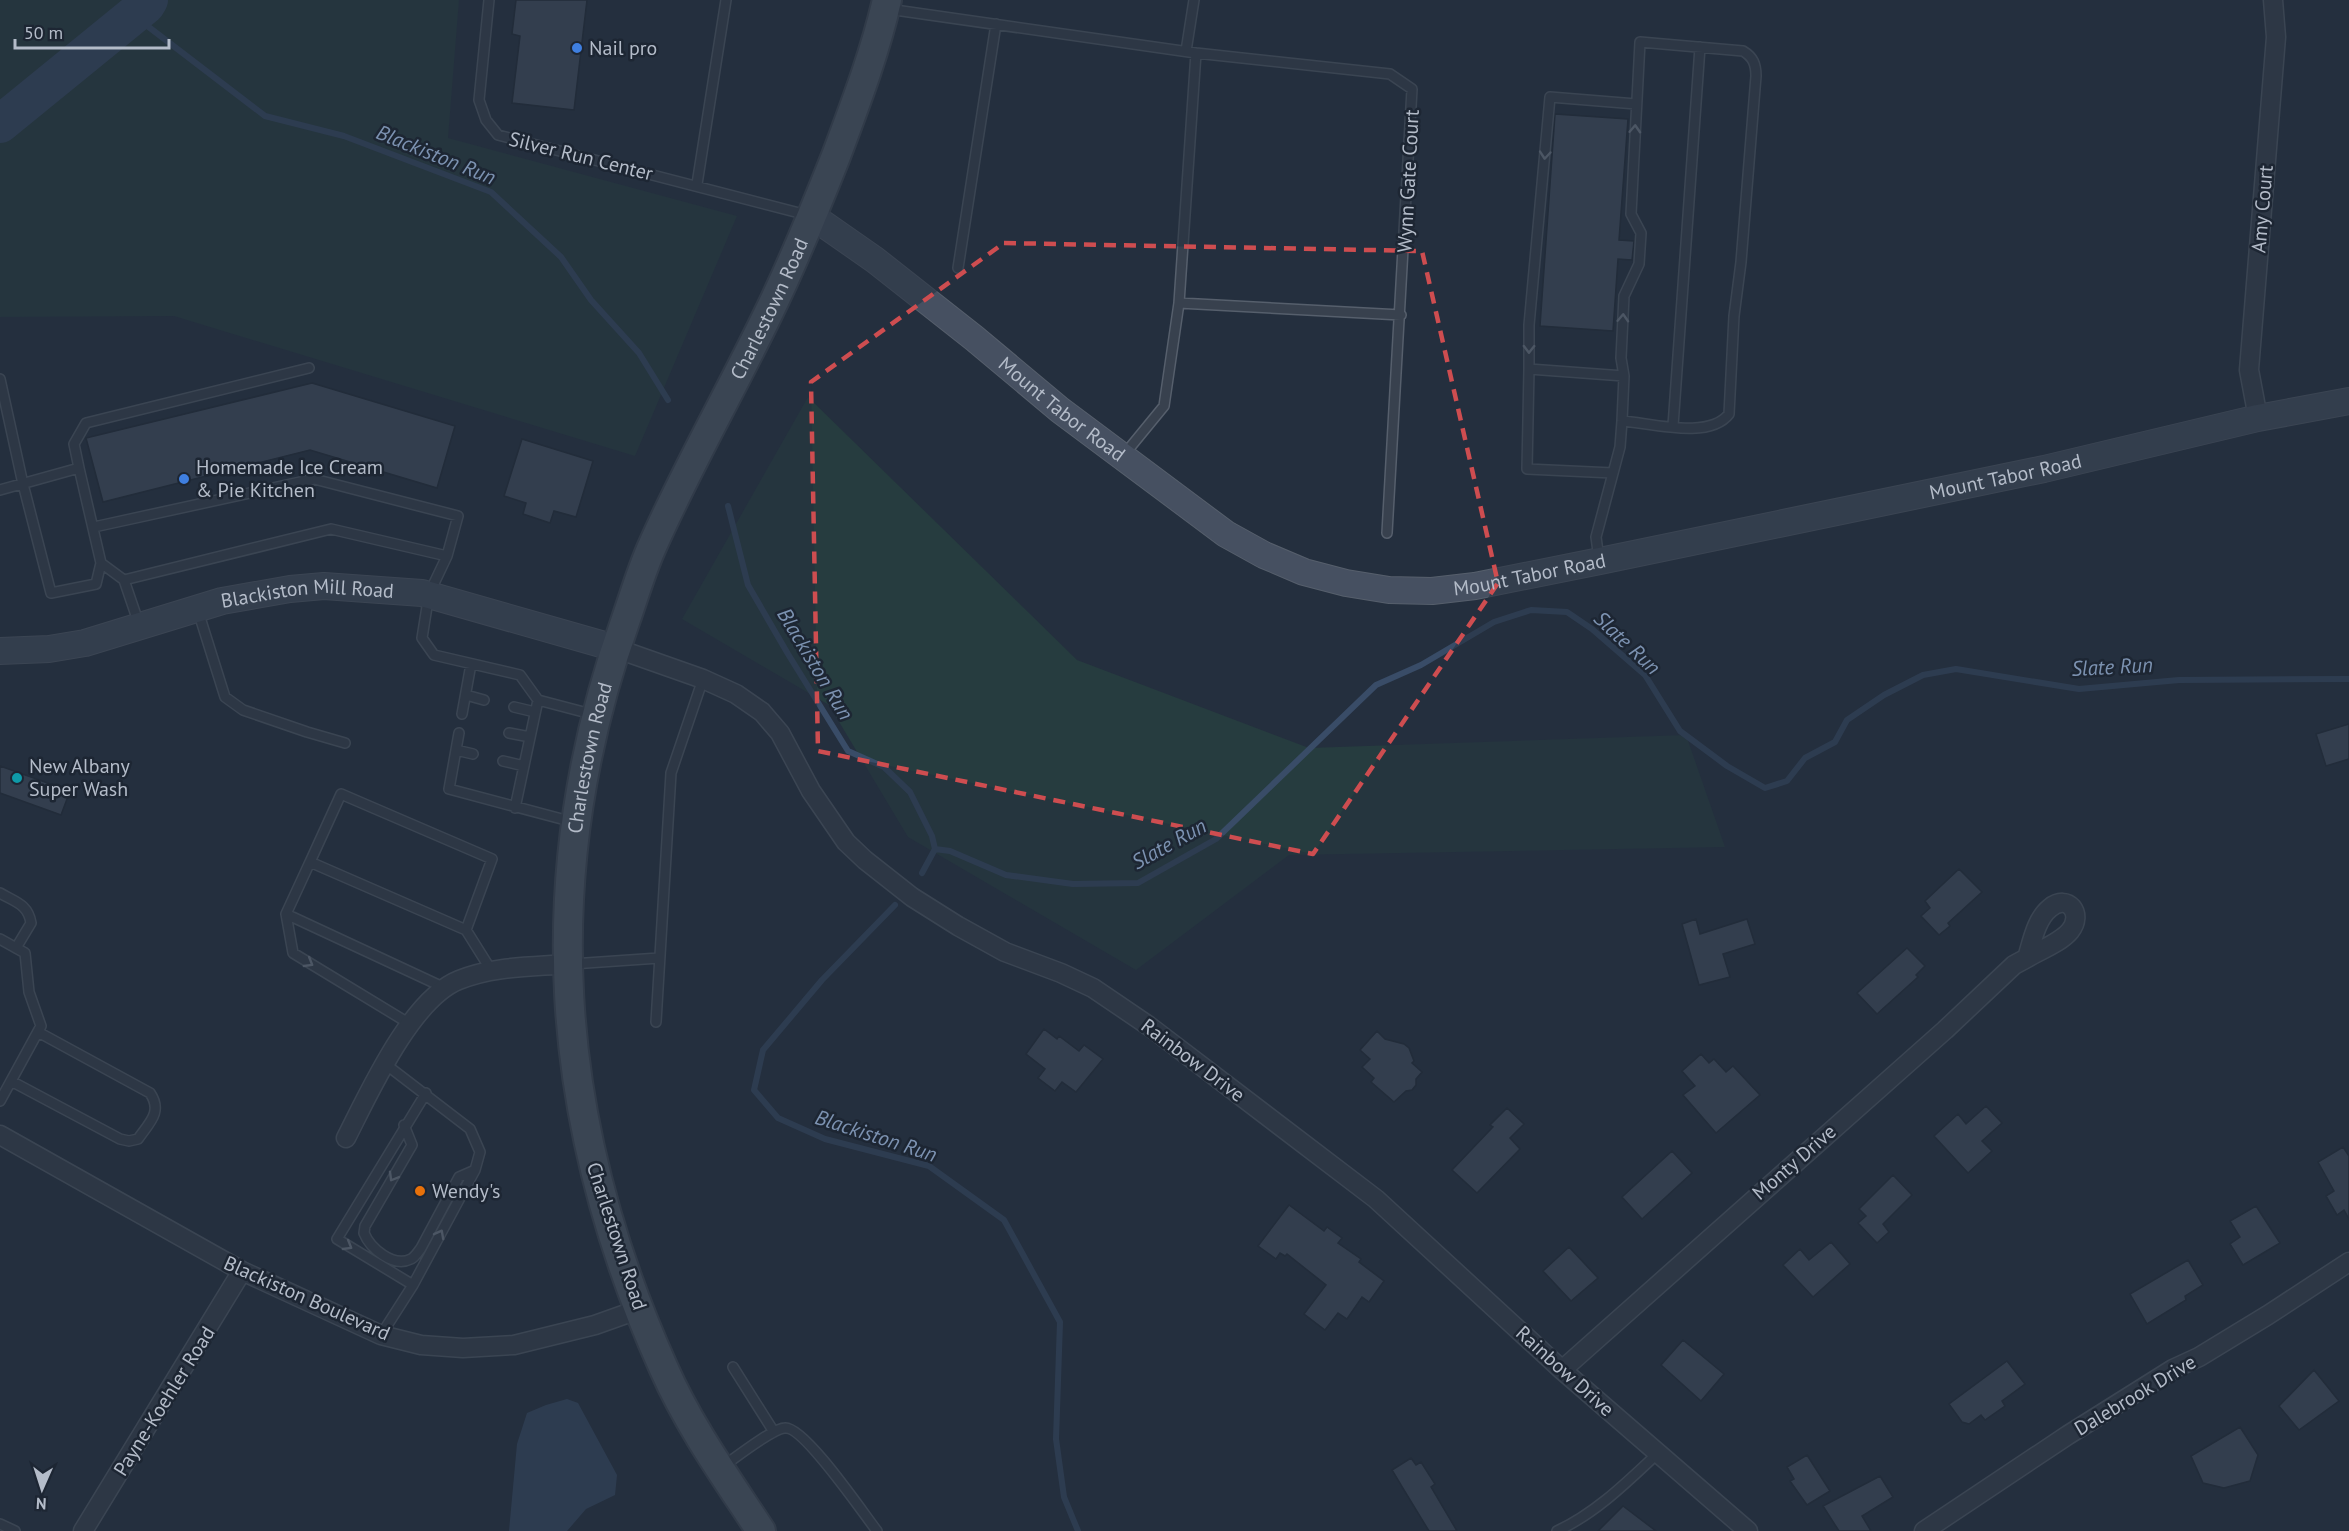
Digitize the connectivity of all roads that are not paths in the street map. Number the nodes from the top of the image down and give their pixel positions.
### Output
1 (489, 0) edge
2 (726, 0) edge
3 (1194, 0) edge
4 (2274, 0) edge
5 (886, 5) edge
6 (996, 24) junction
7 (1700, 47) junction
8 (1191, 52) junction
9 (1636, 104) junction
10 (697, 184) junction
11 (812, 216) junction
12 (958, 268) dead end
13 (1179, 303) junction
14 (1401, 315) junction
15 (309, 368) dead end
16 (1529, 369) junction
17 (1624, 376) junction
18 (0, 379) edge
19 (2349, 401) edge
20 (2258, 418) junction
21 (1622, 421) junction
22 (1673, 426) junction
23 (1121, 458) junction
24 (79, 468) junction
25 (1613, 473) junction
26 (23, 484) junction
27 (0, 490) edge
28 (94, 527) junction
29 (1387, 534) dead end
30 (447, 556) junction
31 (1600, 561) junction
32 (101, 563) junction
33 (124, 580) junction
34 (429, 594) junction
35 (197, 609) junction
36 (140, 627) junction
37 (615, 648) junction
38 (0, 651) edge
39 (471, 664) junction
40 (703, 679) junction
41 (466, 696) junction
42 (484, 700) dead end
43 (538, 700) junction
44 (514, 707) dead end
45 (535, 712) junction
46 (462, 714) dead end
47 (595, 715) junction
48 (459, 733) dead end
49 (509, 733) dead end
50 (530, 737) junction
51 (345, 743) dead end
52 (456, 750) junction
53 (473, 754) dead end
54 (503, 761) dead end
55 (524, 766) junction
56 (515, 808) junction
57 (575, 823) junction
58 (310, 862) junction
59 (0, 893) edge
60 (286, 914) junction
61 (466, 930) junction
62 (0, 939) edge
63 (16, 948) junction
64 (660, 958) junction
65 (2027, 958) dead end
66 (568, 964) junction
67 (491, 970) junction
68 (445, 988) junction
69 (656, 1022) dead end
70 (410, 1024) junction
71 (38, 1032) junction
72 (384, 1063) junction
73 (11, 1081) junction
74 (426, 1093) junction
75 (0, 1101) edge
76 (404, 1125) junction
77 (0, 1135) edge
78 (346, 1138) dead end
79 (475, 1170) junction
80 (2349, 1262) edge
81 (242, 1271) junction
82 (413, 1285) junction
83 (639, 1309) junction
84 (381, 1335) junction
85 (733, 1367) dead end
86 (1562, 1370) junction
87 (774, 1432) junction
88 (1658, 1453) junction
89 (720, 1469) junction
90 (0, 1524) edge
91 (15, 1531) edge
92 (83, 1531) edge
93 (761, 1531) edge
94 (877, 1531) edge
95 (1557, 1531) edge
96 (1748, 1531) edge
97 (1924, 1531) edge

1 - 10 lane, Silver Run Center
2 - 10 lane
3 - 8 lane
4 - 20 street, Amy Court
5 - 6 lane, Wynn Gate Court
5 - 11 main road, Charlestown Road
6 - 8 lane, Wynn Gate Court
6 - 12 lane
7 - 9 lane
7 - 22 lane
7 - 22 lane
8 - 13 lane
8 - 14 lane, Wynn Gate Court
9 -> 16 lane
17 -> 9 lane
10 - 11 lane, Silver Run Center
11 - 23 street, Mount Tabor Road
11 - 37 main road, Charlestown Road
13 - 14 lane
13 - 23 lane
14 - 29 lane, Wynn Gate Court
15 - 24 lane
16 - 17 lane
16 - 25 lane
17 - 21 lane
18 - 26 lane
19 - 20 street, Mount Tabor Road
20 - 31 street, Mount Tabor Road
21 - 22 lane
21 - 25 lane
23 - 31 street, Mount Tabor Road
24 - 26 lane
24 - 28 lane
25 - 31 lane
26 - 27 lane
26 - 32 lane
28 - 30 lane
28 - 32 lane
30 - 33 lane
30 - 34 lane
32 - 33 lane
33 - 36 lane
34 - 35 street, Blackiston Mill Road
34 - 37 street, Blackiston Mill Road
34 - 39 lane
35 - 36 street, Blackiston Mill Road
35 - 51 lane
36 - 38 street, Blackiston Mill Road
37 - 40 street, Rainbow Drive
37 - 47 main road, Charlestown Road
39 - 41 lane
39 - 43 lane
40 - 64 lane
40 - 86 street, Rainbow Drive
41 - 42 lane
41 - 46 lane
43 - 45 lane
43 - 47 lane
44 - 45 lane
45 - 50 lane
47 - 57 main road, Charlestown Road
48 - 52 lane
49 - 50 lane
50 - 55 lane
52 - 53 lane
52 - 56 lane
54 - 55 lane
55 - 56 lane
56 - 57 lane
57 - 66 main road, Charlestown Road
58 - 60 lane
58 - 61 lane
58 - 61 lane
59 - 63 lane
60 - 68 lane
60 -> 70 lane
61 - 67 lane
62 - 63 lane
63 - 71 lane
64 - 66 lane
64 - 69 lane
65 - 86 street, Monty Drive
66 - 67 street
66 - 83 main road, Charlestown Road
67 - 68 street
68 - 70 street
70 - 72 street
71 - 73 lane
71 - 73 lane
72 - 74 lane
72 - 78 street
73 - 75 lane
74 - 76 lane
74 - 79 lane
76 -> 79 lane
76 -> 82 lane
77 - 81 street, Blackiston Boulevard
82 -> 79 lane
80 - 97 street, Dalebrook Drive
81 - 84 street, Blackiston Boulevard
81 - 92 street, Payne-Koehler Road
82 - 84 lane
83 - 84 street, Blackiston Boulevard
83 - 89 main road, Charlestown Road
85 - 87 lane
86 - 88 street, Rainbow Drive
87 - 89 lane
87 - 94 lane
88 - 95 lane
88 - 96 street, Rainbow Drive
89 - 93 main road, Charlestown Road
90 - 91 lane

